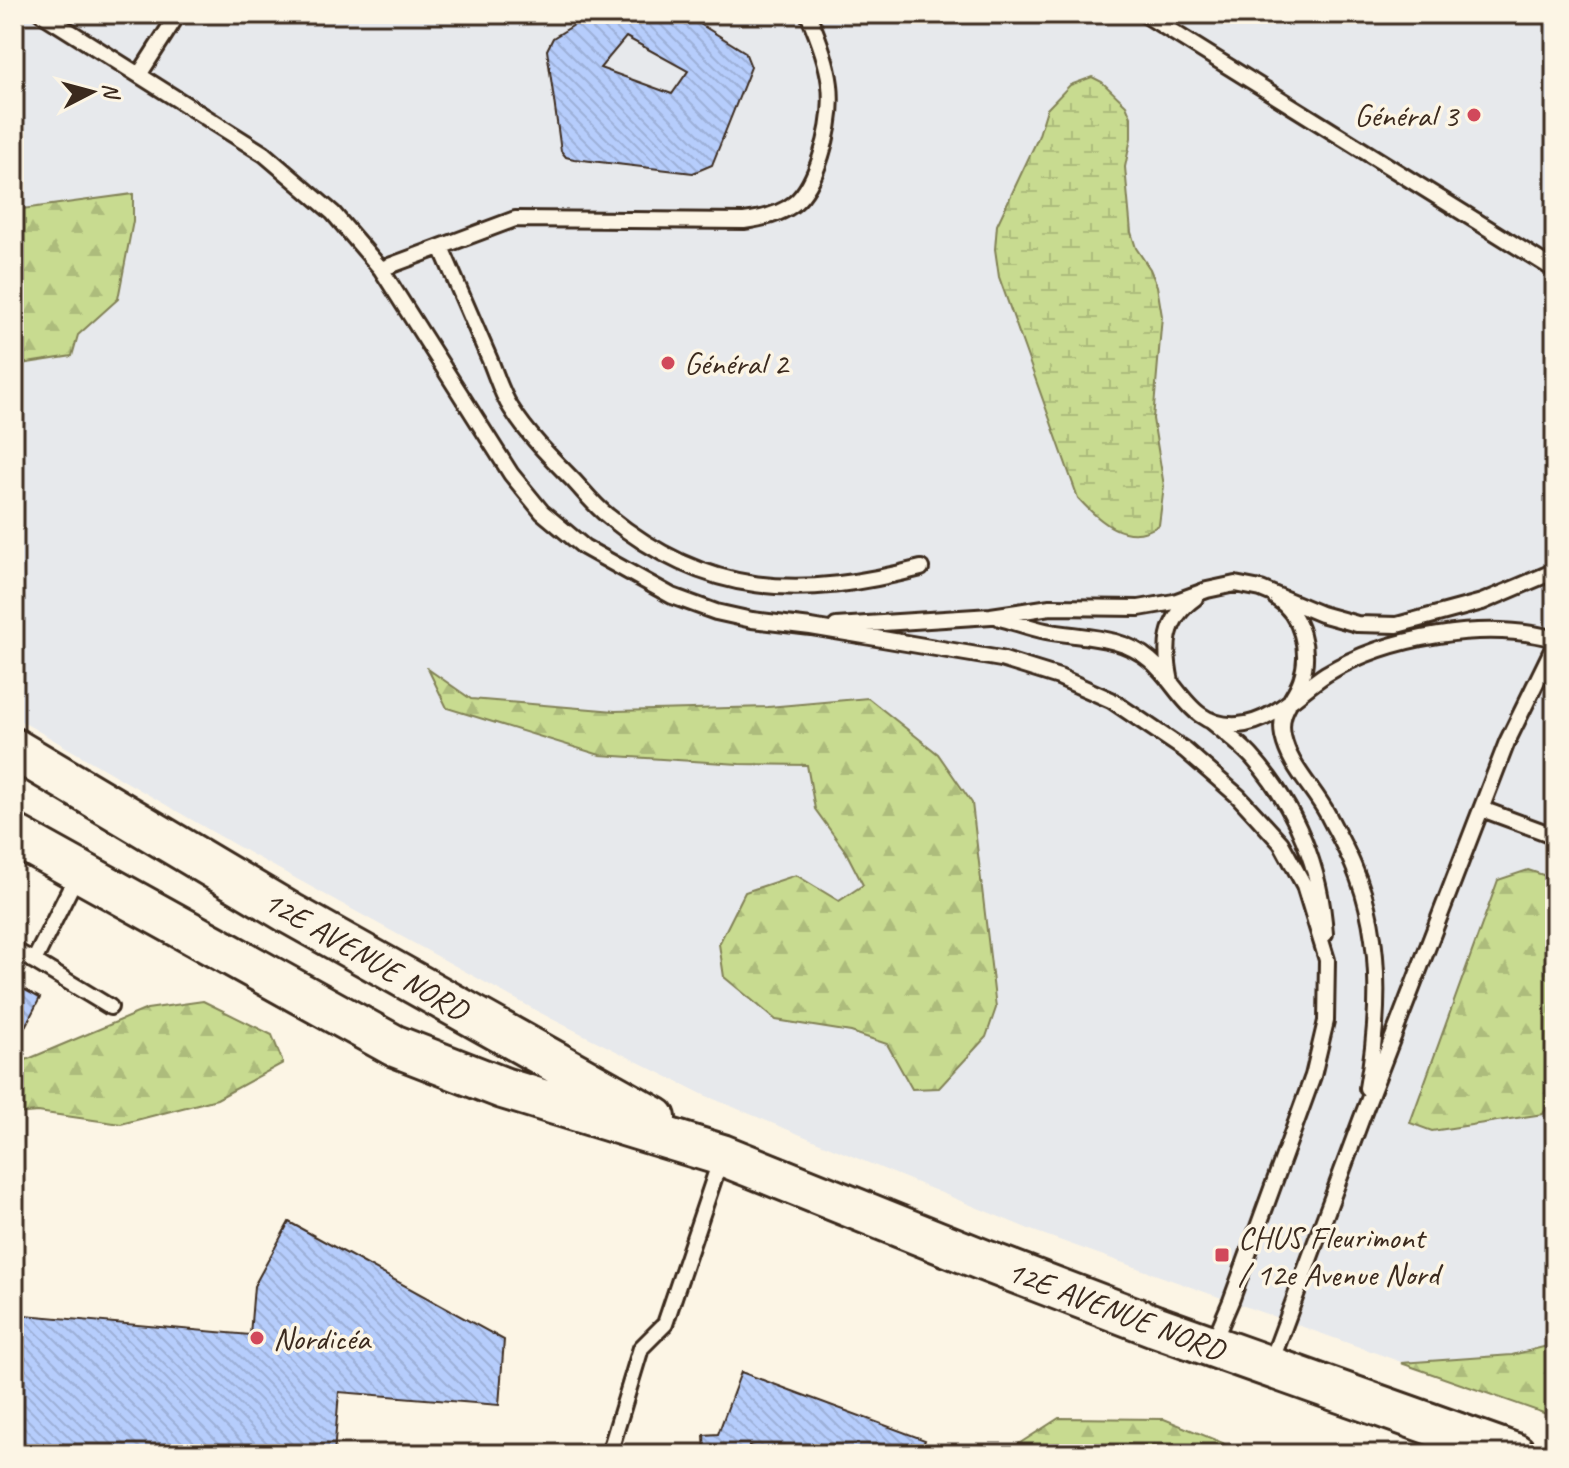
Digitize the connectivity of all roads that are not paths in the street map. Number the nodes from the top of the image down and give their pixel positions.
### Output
1 (42, 14) edge
2 (178, 14) edge
3 (808, 14) edge
4 (1144, 14) edge
5 (139, 75) junction
6 (441, 247) junction
7 (381, 269) junction
8 (1555, 270) edge
9 (921, 568) dead end
10 (1555, 571) edge
11 (1261, 589) junction
12 (1207, 590) junction
13 (991, 616) junction
14 (811, 627) junction
15 (1555, 642) edge
16 (1171, 682) junction
17 (1286, 704) junction
18 (1209, 720) junction
19 (14, 749) edge
20 (1482, 809) junction
21 (14, 835) edge
22 (1555, 836) edge
23 (78, 871) junction
24 (14, 950) edge
25 (1327, 960) junction
26 (34, 961) junction
27 (110, 1007) dead end
28 (1361, 1120) junction
29 (722, 1155) junction
30 (1211, 1347) junction
31 (1269, 1367) junction
32 (609, 1454) edge
33 (1515, 1454) edge

1 - 5 lane
2 - 5 lane
3 - 6 lane
4 - 8 lane
5 - 7 lane
6 - 7 lane
6 - 9 lane
7 - 14 lane
10 - 11 lane
11 - 12 lane
11 - 17 lane
12 - 13 lane
12 - 16 lane
13 - 14 lane
13 - 16 lane
14 - 25 lane
15 - 17 lane
15 - 20 lane
16 - 18 lane
17 - 18 lane
17 - 28 lane
18 - 25 lane
19 - 29 main road, 12E AVENUE NORD
20 - 22 lane
20 - 28 lane
21 - 23 main road, 12E AVENUE NORD
23 - 26 lane
23 - 29 main road, 12E AVENUE NORD
24 - 26 lane
25 - 30 lane
26 - 27 lane
28 - 31 lane
29 - 30 main road, 12E AVENUE NORD
29 - 32 lane
30 - 31 main road, 12E AVENUE NORD
31 - 33 main road, 12E AVENUE NORD

